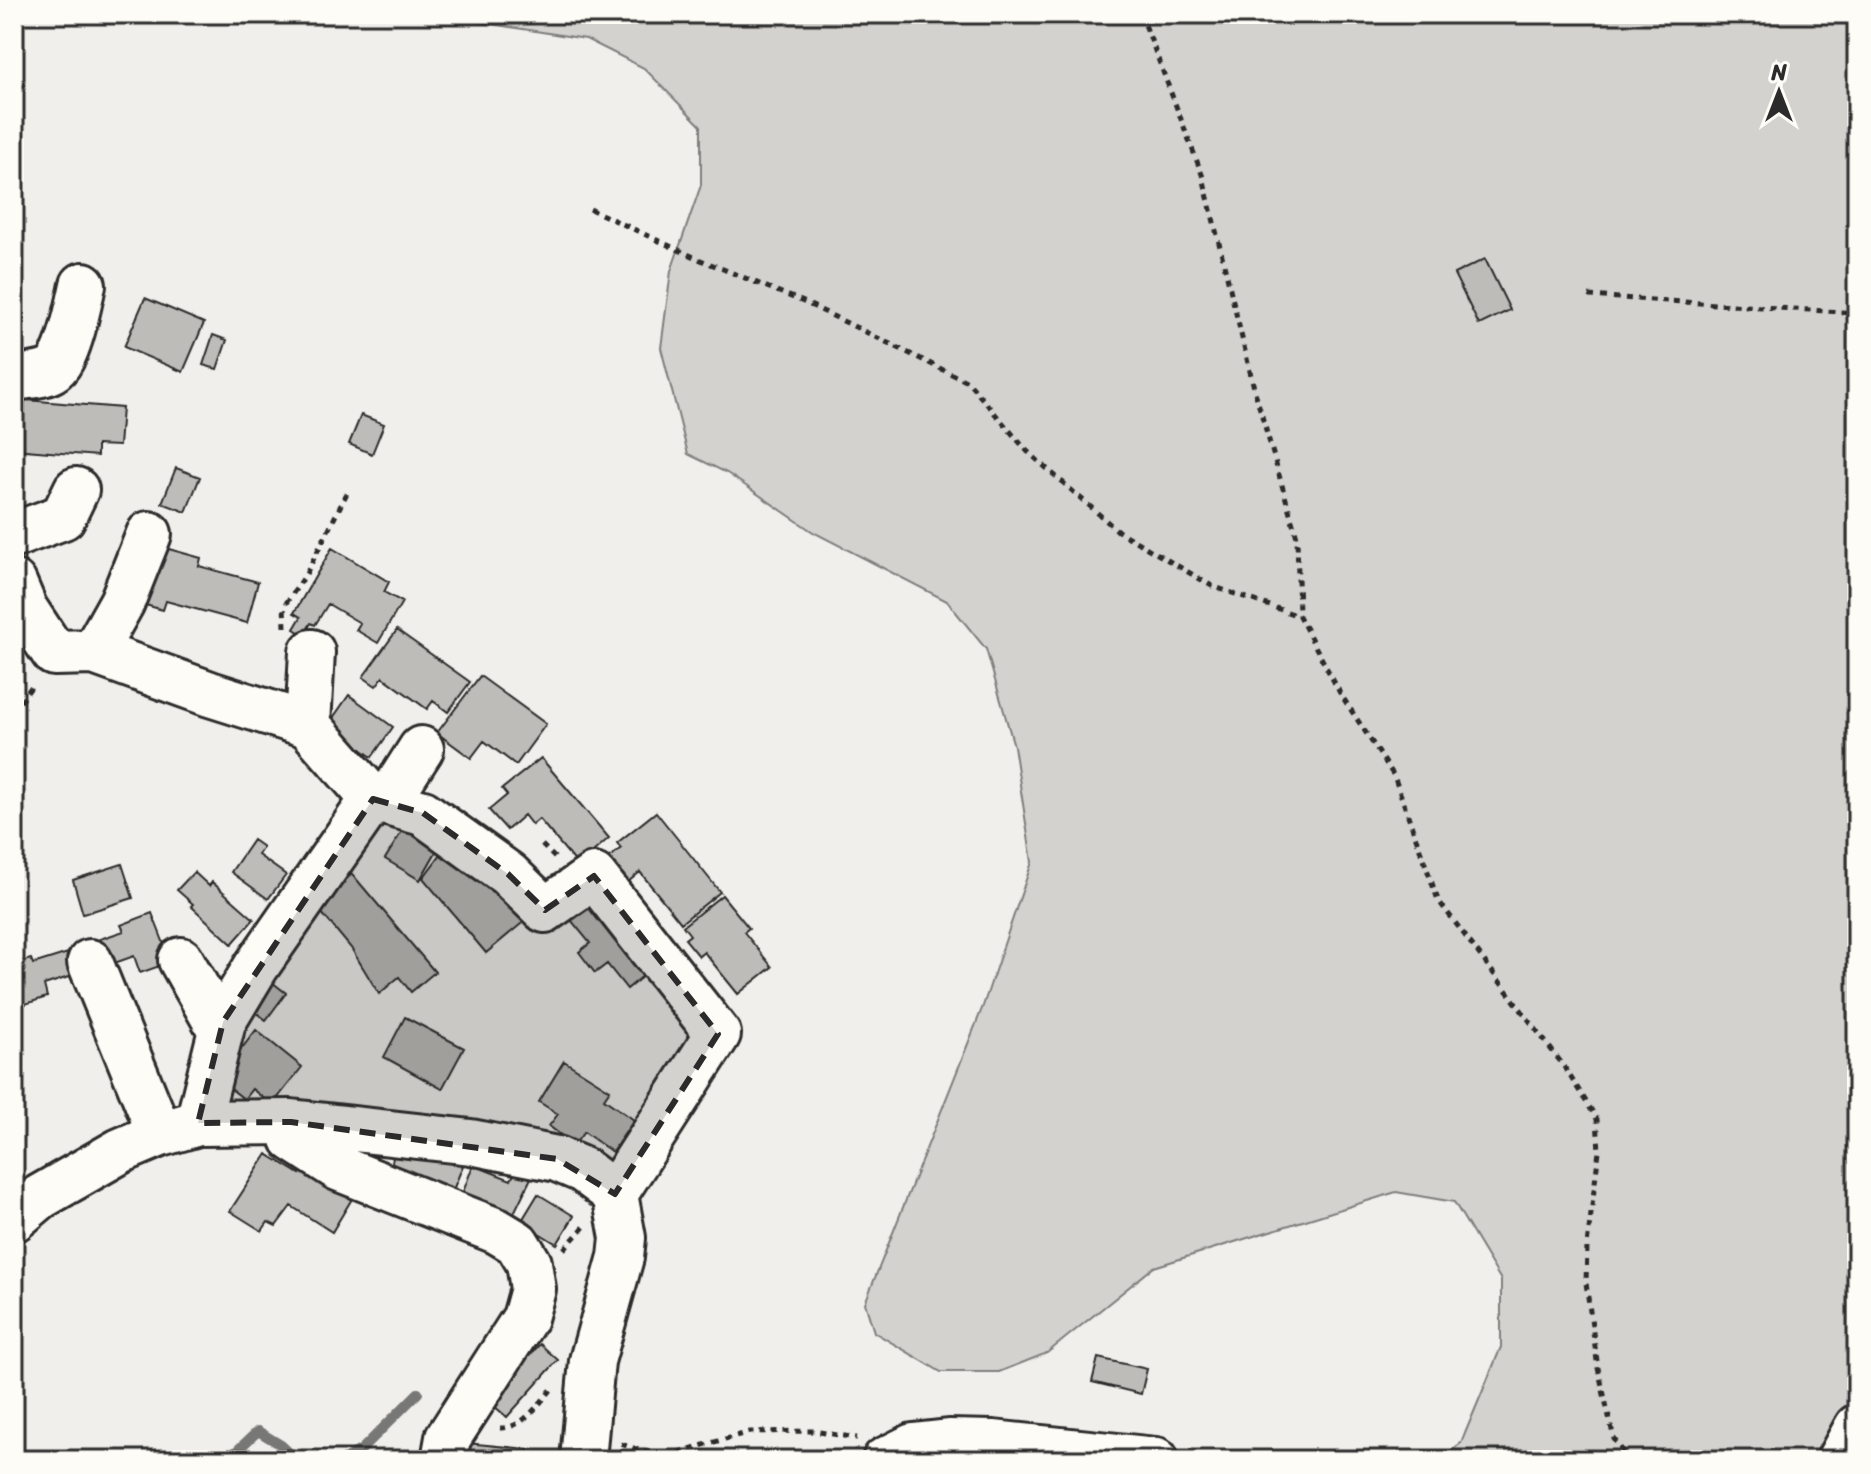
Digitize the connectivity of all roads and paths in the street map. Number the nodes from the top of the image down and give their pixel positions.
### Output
1 (1141, 14) edge
2 (590, 209) dead end
3 (83, 285) dead end
4 (1589, 296) dead end
5 (1857, 313) edge
6 (14, 378) edge
7 (349, 489) dead end
8 (76, 490) dead end
9 (149, 534) dead end
10 (14, 535) edge
11 (14, 583) edge
12 (1299, 616) junction
13 (94, 652) junction
14 (312, 652) joint
15 (308, 725) junction
16 (421, 749) dead end
17 (380, 800) junction
18 (181, 960) dead end
19 (90, 962) dead end
20 (221, 1031) junction
21 (291, 1122) junction
22 (179, 1128) junction
23 (615, 1194) junction
24 (14, 1219) edge
25 (532, 1280) junction
26 (592, 1361) junction
27 (464, 1410) junction
28 (1857, 1427) edge
29 (585, 1443) edge
30 (899, 1453) edge
31 (444, 1460) edge
32 (1156, 1460) edge
33 (1629, 1460) edge
34 (1839, 1460) edge

1 - 12 path
2 - 12 path
3 - 6 street
4 - 5 path
7 - 14 path
8 - 10 street
9 - 13 street
11 - 13 street
12 - 33 path
13 - 15 street
14 - 15 street
15 - 17 street
16 - 17 street
17 - 20 street
17 - 23 street
18 - 20 street
19 - 22 street
20 - 22 street
21 - 22 street
21 - 23 street
21 - 25 street
22 - 24 street
23 - 25 path
23 - 26 street
25 - 27 street
26 - 27 path
26 - 29 street
27 - 31 street
28 - 34 street
29 - 30 path
30 - 32 street

